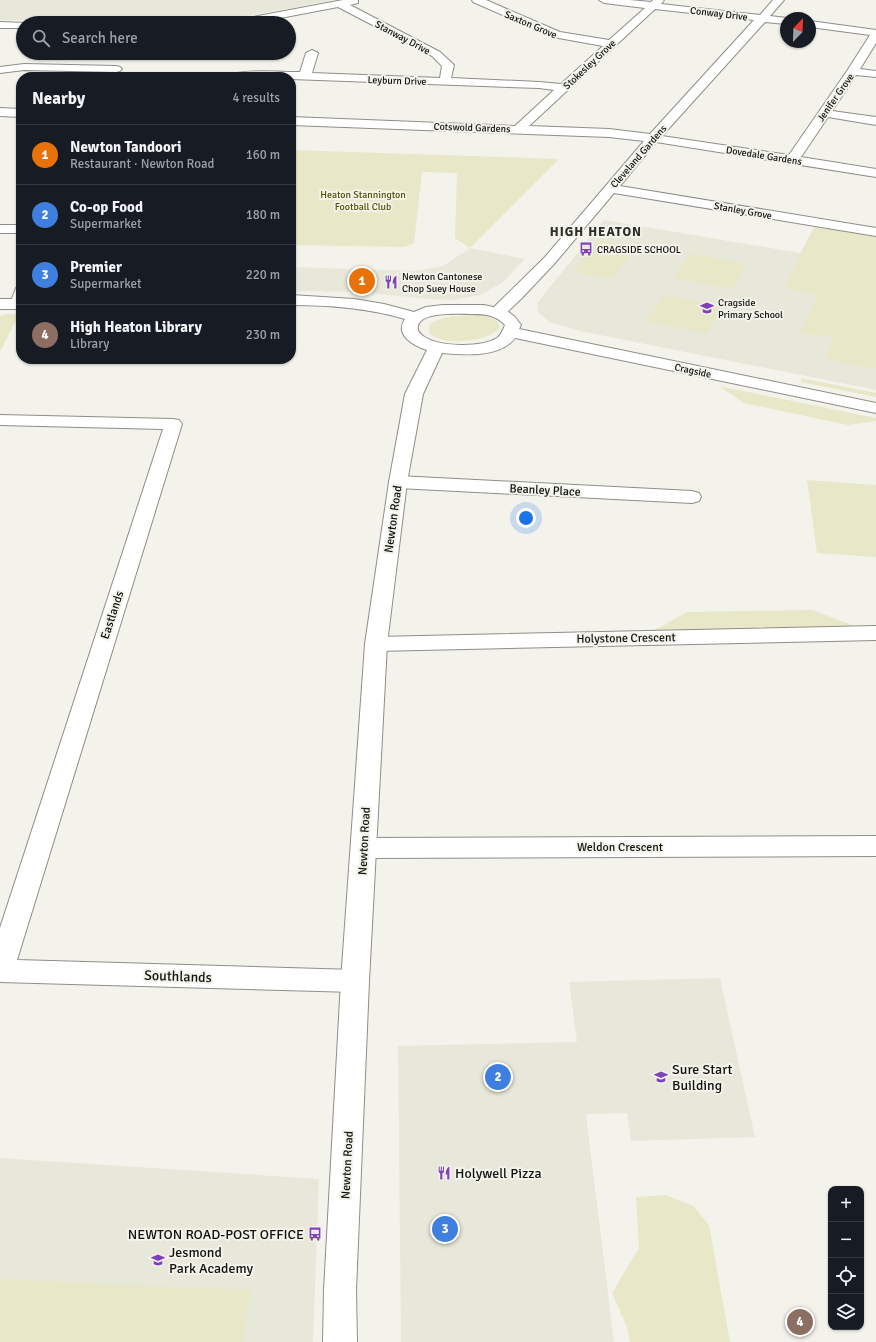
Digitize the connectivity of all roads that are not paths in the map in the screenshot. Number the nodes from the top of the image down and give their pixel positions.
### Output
1 (360, 0) edge
2 (477, 0) edge
3 (604, 0) edge
4 (779, 0) edge
5 (656, 3) edge
6 (340, 4) junction
7 (275, 16) edge
8 (762, 18) junction
9 (780, 20) edge
10 (0, 25) edge
11 (16, 25) edge
12 (816, 25) edge
13 (876, 33) edge
14 (611, 44) junction
15 (312, 53) dead end
16 (116, 69) dead end
17 (0, 70) edge
18 (853, 71) junction
19 (876, 74) edge
20 (296, 76) edge
21 (305, 76) junction
22 (445, 81) junction
23 (563, 88) junction
24 (0, 112) edge
25 (16, 113) edge
26 (823, 113) junction
27 (296, 121) edge
28 (876, 121) edge
29 (518, 129) junction
30 (653, 138) junction
31 (793, 159) junction
32 (876, 172) edge
33 (610, 188) junction
34 (0, 229) edge
35 (16, 229) edge
36 (876, 232) edge
37 (296, 300) edge
38 (16, 301) edge
39 (0, 304) edge
40 (498, 312) junction
41 (415, 317) junction
42 (510, 332) junction
43 (436, 348) junction
44 (876, 408) edge
45 (0, 420) edge
46 (398, 482) junction
47 (692, 497) dead end
48 (876, 633) edge
49 (376, 644) junction
50 (876, 846) edge
51 (364, 848) junction
52 (0, 971) edge
53 (356, 981) junction
54 (340, 1342) edge

1 - 6 street
2 - 14 street, Saxton Grove
3 - 5 street, Conway Drive
4 - 8 street, Cleveland Gardens
5 - 8 street, Conway Drive
5 - 14 street, Stokesley Grove
6 - 7 street
6 - 22 street, Stanway Drive
8 - 9 street, Conway Drive
8 - 30 street, Cleveland Gardens
10 - 11 street
12 - 13 street
13 - 18 street, Jenifer Grove
14 - 23 street, Stokesley Grove
15 - 21 street
16 - 17 street
18 - 19 street
18 - 26 street, Jenifer Grove
20 - 21 street, Leyburn Drive
21 - 22 street, Leyburn Drive
22 - 23 street, Leyburn Drive
23 - 29 street, Stokesley Grove
24 - 25 street
26 - 28 street
26 - 31 street, Jenifer Grove
27 - 29 street, Cotswold Gardens
29 - 30 street, Cotswold Gardens
30 - 31 street, Dovedale Gardens
30 - 33 street, Cleveland Gardens
31 - 32 street, Dovedale Gardens
33 - 36 street, Stanley Grove
33 - 40 street, Cleveland Gardens
34 - 35 street
37 - 41 street
38 - 39 street
40 - 41 street
40 - 42 street
41 - 43 street
42 - 43 street
42 - 44 street, Cragside
43 - 46 street, Newton Road
45 - 52 street, Eastlands
46 - 47 street, Beanley Place
46 - 49 street, Newton Road
48 - 49 street, Holystone Crescent
49 - 51 street, Newton Road
50 - 51 street, Weldon Crescent
51 - 53 street, Newton Road
52 - 53 street, Southlands
53 - 54 street, Newton Road

